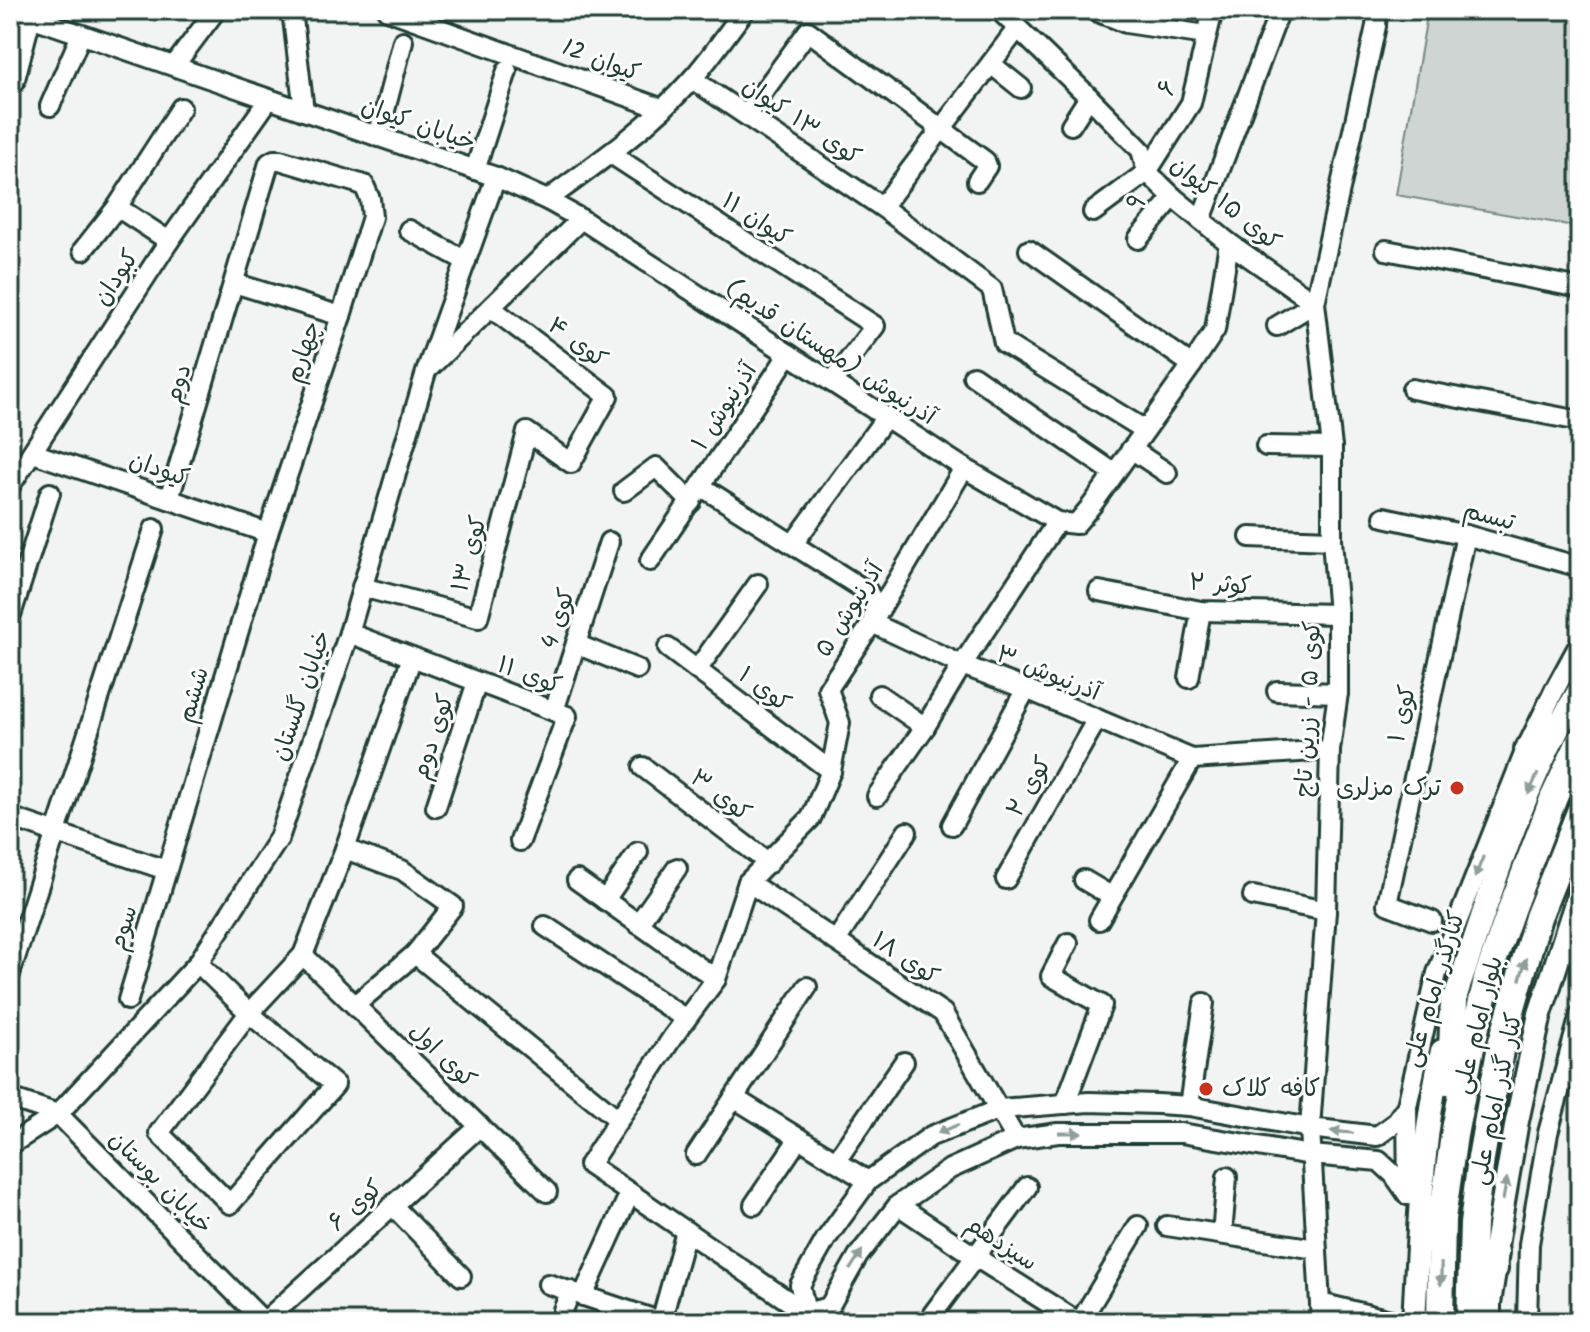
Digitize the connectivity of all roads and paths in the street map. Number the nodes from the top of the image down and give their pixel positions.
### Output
1 (10, 10) edge
2 (69, 10) edge
3 (216, 10) edge
4 (292, 10) edge
5 (387, 10) edge
6 (745, 10) edge
7 (1093, 10) edge
8 (1213, 10) edge
9 (1280, 10) edge
10 (1377, 10) edge
11 (1002, 11) edge
12 (31, 17) junction
13 (55, 25) junction
14 (1017, 29) junction
15 (81, 35) junction
16 (1206, 35) junction
17 (403, 41) dead end
18 (991, 64) junction
19 (174, 66) junction
20 (507, 71) dead end
21 (692, 79) junction
22 (10, 85) edge
23 (1021, 88) dead end
24 (1089, 97) junction
25 (269, 99) junction
26 (50, 106) dead end
27 (181, 108) dead end
28 (663, 109) junction
29 (304, 111) junction
30 (747, 114) junction
31 (1071, 125) dead end
32 (942, 128) junction
33 (378, 137) junction
34 (611, 154) junction
35 (475, 170) junction
36 (1147, 172) junction
37 (496, 177) junction
38 (977, 181) dead end
39 (364, 185) joint
40 (1173, 197) junction
41 (547, 200) junction
42 (117, 207) junction
43 (882, 207) junction
44 (1093, 212) dead end
45 (581, 219) junction
46 (1201, 220) junction
47 (409, 230) dead end
48 (1138, 239) dead end
49 (169, 241) junction
50 (1229, 243) junction
51 (83, 250) dead end
52 (1029, 250) dead end
53 (1386, 250) dead end
54 (466, 261) junction
55 (234, 283) junction
56 (1580, 288) edge
57 (1315, 303) junction
58 (491, 308) junction
59 (341, 316) junction
60 (1277, 326) dead end
61 (789, 354) junction
62 (1192, 365) junction
63 (426, 372) junction
64 (973, 376) dead end
65 (832, 382) junction
66 (1412, 389) dead end
67 (886, 417) junction
68 (1580, 421) edge
69 (1145, 430) junction
70 (527, 432) joint
71 (1266, 446) dead end
72 (1332, 447) junction
73 (1131, 449) junction
74 (33, 453) junction
75 (964, 468) junction
76 (1114, 473) junction
77 (1167, 473) dead end
78 (10, 486) edge
79 (624, 491) dead end
80 (50, 493) dead end
81 (696, 494) junction
82 (169, 499) junction
83 (1384, 517) dead end
84 (1057, 522) junction
85 (154, 529) dead end
86 (268, 533) junction
87 (1466, 535) junction
88 (1250, 537) dead end
89 (1332, 540) junction
90 (609, 542) dead end
91 (793, 544) junction
92 (650, 561) dead end
93 (1580, 567) edge
94 (758, 584) dead end
95 (362, 587) junction
96 (1099, 591) dead end
97 (1201, 611) junction
98 (1338, 614) junction
99 (10, 618) edge
100 (872, 623) junction
101 (349, 633) junction
102 (1580, 643) edge
103 (576, 644) junction
104 (668, 648) dead end
105 (412, 657) junction
106 (1570, 662) junction
107 (962, 665) junction
108 (637, 669) dead end
109 (697, 670) junction
110 (1189, 678) dead end
111 (477, 682) junction
112 (1026, 689) junction
113 (1277, 691) dead end
114 (1338, 693) junction
115 (879, 695) dead end
116 (1573, 702) edge
117 (554, 711) junction
118 (1097, 719) junction
119 (925, 727) junction
120 (1580, 742) edge
121 (1526, 749) junction
122 (1330, 750) junction
123 (1192, 759) junction
124 (643, 767) dead end
125 (831, 771) junction
126 (877, 796) dead end
127 (436, 807) dead end
128 (1580, 812) edge
129 (10, 817) edge
130 (952, 825) dead end
131 (907, 832) dead end
132 (56, 833) junction
133 (520, 841) dead end
134 (345, 849) junction
135 (638, 852) dead end
136 (769, 863) junction
137 (677, 868) dead end
138 (166, 870) junction
139 (1006, 879) dead end
140 (577, 880) dead end
141 (1084, 880) dead end
142 (748, 882) junction
143 (1580, 891) edge
144 (1111, 896) junction
145 (1253, 896) dead end
146 (605, 900) junction
147 (1326, 911) junction
148 (1099, 920) dead end
149 (1432, 921) dead end
150 (638, 924) junction
151 (545, 926) dead end
152 (836, 941) junction
153 (1068, 943) dead end
154 (415, 954) junction
155 (303, 955) junction
156 (198, 963) junction
157 (10, 974) edge
158 (716, 979) junction
159 (807, 987) dead end
160 (128, 1000) dead end
161 (1454, 1001) junction
162 (1204, 1003) dead end
163 (355, 1005) junction
164 (249, 1013) junction
165 (1580, 1015) edge
166 (686, 1019) junction
167 (904, 1062) dead end
168 (10, 1098) edge
169 (734, 1098) junction
170 (1065, 1104) junction
171 (1189, 1106) junction
172 (1407, 1106) junction
173 (1000, 1109) junction
174 (58, 1114) junction
175 (619, 1120) junction
176 (480, 1126) junction
177 (1310, 1128) junction
178 (799, 1138) junction
179 (1016, 1139) junction
180 (10, 1145) edge
181 (696, 1155) dead end
182 (1311, 1155) junction
183 (836, 1161) junction
184 (1227, 1177) dead end
185 (868, 1181) junction
186 (1027, 1187) dead end
187 (547, 1192) dead end
188 (630, 1193) junction
189 (1408, 1195) junction
190 (754, 1205) dead end
191 (898, 1205) junction
192 (393, 1206) junction
193 (1442, 1219) junction
194 (1138, 1226) dead end
195 (1167, 1226) dead end
196 (686, 1231) junction
197 (1222, 1234) junction
198 (1316, 1249) junction
199 (1495, 1252) junction
200 (974, 1256) junction
201 (1417, 1263) junction
202 (461, 1276) dead end
203 (548, 1284) dead end
204 (577, 1294) junction
205 (563, 1310) dead end
206 (1320, 1312) edge
207 (616, 1314) edge
208 (932, 1315) dead end
209 (804, 1318) edge
210 (259, 1320) edge
211 (1390, 1320) dead end
212 (661, 1322) edge
213 (1079, 1322) edge
214 (1414, 1322) edge
215 (1440, 1322) edge
216 (1470, 1322) edge
217 (1487, 1322) edge
218 (1499, 1322) edge
219 (1527, 1322) edge

1 - 12 street, خیابان کیوان
2 - 13 street
3 - 19 street
4 - 29 street
5 - 28 street, کیوان 12
6 - 21 street
7 - 16 street
8 - 16 street, ۶
9 - 46 street
10 - 57 street, کوی ۵ - زرین تاج
11 - 14 street, کوی ۱۵ کیوان
12 - 13 street, خیابان کیوان
12 - 22 street
13 - 15 street, خیابان کیوان
14 - 18 street
14 - 24 street, کوی ۱۵ کیوان
15 - 19 street, خیابان کیوان
15 - 26 street
16 - 36 street, ۶
17 - 33 street
18 - 23 street
18 - 32 street
19 - 25 street, خیابان کیوان
20 - 35 street
21 - 28 street
21 - 30 street, کوی ۱۳ کیوان
24 - 31 street
24 - 36 street, کوی ۱۵ کیوان
25 - 29 street, خیابان کیوان
25 - 49 street, کبودان
27 - 42 street
28 - 34 street
29 - 33 street, خیابان کیوان
30 - 32 street
30 - 43 street, کوی ۱۳ کیوان
32 - 38 street
32 - 43 street
33 - 35 street, خیابان کیوان
34 - 41 street
34 - 65 street, کیوان ۱۱
35 - 37 street, خیابان کیوان
36 - 40 street, کوی ۱۵ کیوان
36 - 44 street
37 - 41 street, خیابان کیوان
37 - 54 street, خیابان گلستان
39 - 55 street, دوم
39 - 59 street, چهارم
40 - 46 street, کوی ۱۵ کیوان
40 - 48 street, ۹
41 - 45 street, خیابان کیوان
42 - 49 street
42 - 51 street
43 - 69 street, کوی ۱۳ کیوان
45 - 58 street
45 - 61 street, آذرنیوش (مهستان قدیم)
46 - 50 street, کوی ۱۵ کیوان
47 - 54 street
49 - 74 street, کبودان
50 - 57 street, کوی ۱۵ کیوان
50 - 62 street
52 - 62 street
53 - 56 street
54 - 63 street, خیابان گلستان
55 - 59 street
55 - 82 street, دوم
57 - 60 street
57 - 72 street, کوی ۵ - زرین تاج
58 - 63 street
58 - 70 street, کوی ۴
59 - 86 street, چهارم
61 - 65 street, آذرنیوش (مهستان قدیم)
61 - 81 street, آذرنیوش ۱
62 - 69 street
63 - 95 street, خیابان گلستان
64 - 76 street
65 - 67 street, آذرنیوش (مهستان قدیم)
66 - 68 street
67 - 75 street, آذرنیوش (مهستان قدیم)
67 - 91 street
69 - 73 street
70 - 95 street, کوی ۱۳
71 - 72 street
72 - 89 street, کوی ۵ - زرین تاج
73 - 76 street
73 - 77 street
74 - 78 street, کبودان
74 - 82 street, کیودان
75 - 84 street, آذرنیوش (مهستان قدیم)
75 - 100 street, آذرنیوش ۵
76 - 84 street
79 - 81 street
80 - 99 street
81 - 91 street
81 - 92 street, آذرنیوش ۱
82 - 86 street, کیودان
83 - 87 street, تبسم
84 - 107 street
85 - 132 street
86 - 138 street, ششم
87 - 93 street, تبسم
87 - 149 street, کوی ۱
88 - 89 street
89 - 98 street, کوی ۵ - زرین تاج
90 - 103 street, کوی 4
91 - 100 street
94 - 109 street
95 - 101 street, خیابان گلستان
96 - 97 street, کوثر ۲
97 - 98 street, کوثر ۲
97 - 110 street
98 - 114 street, کوی ۵ - زرین تاج
100 - 107 street, آذرنیوش ۳
100 - 125 street, آذرنیوش ۵
101 - 105 street, کوی ۱۱
101 - 156 street, خیابان گلستان
102 - 106 street
103 - 108 street
103 - 117 street, کوی 4
104 - 109 street, کوی ۱
105 - 111 street, کوی ۱۱
105 - 134 street
106 - 116 street
106 - 121 street
107 - 112 street, آذرنیوش ۳
107 - 119 street
109 - 125 street, کوی ۱
111 - 117 street, کوی ۱۱
111 - 127 street, کوی دوم
112 - 118 street, آذرنیوش ۳
112 - 130 street
113 - 114 street
114 - 122 street, کوی ۵ - زرین تاج
115 - 119 street
116 - 121 main road
116 -> 161 main road, کنارگذر امام علی
117 - 133 street, کوی ۱۱
118 - 123 street, آذرنیوش ۳
118 - 139 street, کوی ۲
119 - 126 street
120 - 193 highway, بلوار امام علی
121 -> 172 street
122 - 123 street, آذرنیوش ۳
122 - 147 street, کوی ۵ - زرین تاج
123 - 144 street
124 - 136 street, کوی ۳
125 - 136 street, آذرنیوش ۵
216 -> 128 highway, بلوار امام علی
129 - 132 street
131 - 152 street
132 - 138 street
132 - 157 street
134 - 154 street
134 - 155 street
135 - 146 street
136 - 142 street, آذرنیوش ۵
137 - 150 street
138 - 160 street, سوم
140 - 146 street
141 - 144 street
142 - 152 street, کوی ۱۸
142 - 158 street
199 -> 143 main road, کنار گذر امام علی
144 - 148 street
145 - 147 street
146 - 150 street
147 - 177 street, کوی ۵ - زرین تاج
150 - 158 street
151 - 166 street
152 - 173 street, کوی ۱۸
153 - 170 street
154 - 163 street
154 - 175 street
155 - 163 street, کوی اول
155 - 164 street
156 - 164 street
156 - 174 street, خیابان گلستان
158 - 166 street
159 - 169 street
161 - 193 highway
161 - 201 main road, کنارگذر امام علی
162 - 171 street
163 - 176 street, کوی اول
164 - 164 street
165 - 219 street
166 - 175 street
167 - 183 street
168 - 174 street, خیابان بوستان
169 - 178 street
169 - 181 street
170 - 171 street
170 - 173 street
171 - 177 street
172 -> 177 street
172 - 189 street
173 - 179 street, کوی ۱۸
173 -> 185 street
174 - 180 street, خیابان گلستان
174 - 210 street, خیابان بوستان
175 - 188 street
176 - 187 street, کوی اول
176 - 192 street, کوی ۶
177 - 182 street, کوی ۵ - زرین تاج
178 - 183 street
178 - 190 street
179 -> 182 street
179 - 191 street
182 - 189 street
182 - 198 street, کوی ۵ - زرین تاج
183 - 185 street
184 - 197 street
185 - 209 street
186 - 200 street
188 - 196 street
188 - 204 street
189 - 201 street
191 - 200 street, سیزدهم
209 -> 191 street
192 - 202 street
192 - 210 street, کوی ۶
193 -> 215 highway, بلوار امام علی
194 - 213 street
195 - 197 street
196 - 209 street
196 - 212 street
197 - 198 street
198 - 206 street, کوی ۵ - زرین تاج
199 - 217 highway
199 - 218 main road, کنار گذر امام علی
200 - 208 street
200 - 213 street, سیزدهم
201 - 214 main road, کنارگذر امام علی
203 - 204 street
204 - 205 street
204 - 207 street
206 - 211 street
207 - 212 street

